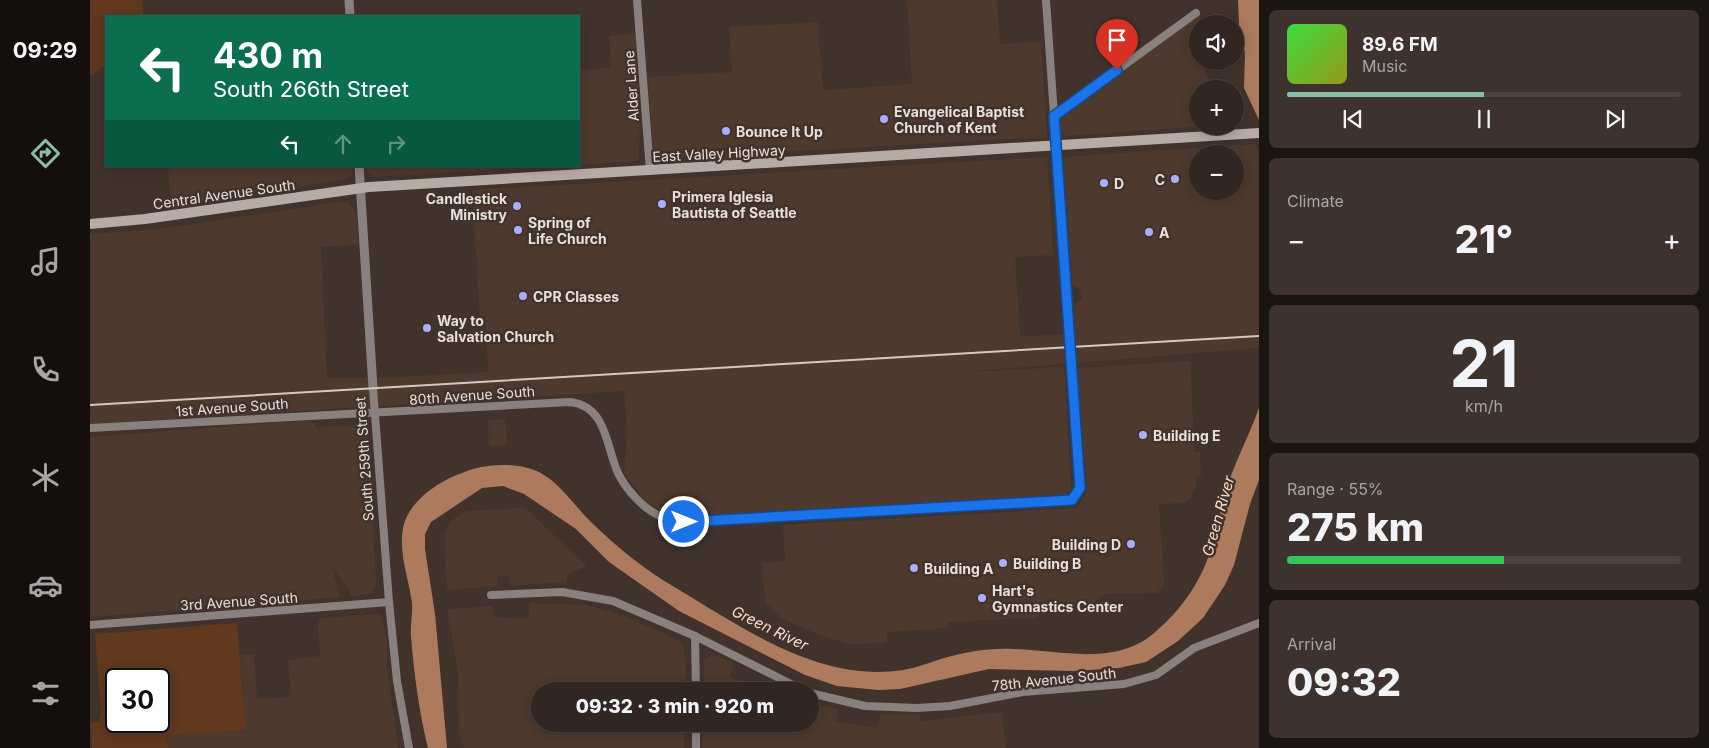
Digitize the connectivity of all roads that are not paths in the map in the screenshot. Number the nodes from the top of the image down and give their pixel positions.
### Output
1 (349, 0) edge
2 (637, 0) edge
3 (1046, 0) edge
4 (1196, 13) dead end
5 (350, 15) edge
6 (1054, 116) junction
7 (1259, 133) edge
8 (1055, 146) junction
9 (359, 167) edge
10 (650, 171) junction
11 (361, 188) junction
12 (90, 224) edge
13 (374, 388) joint
14 (375, 414) junction
15 (90, 428) edge
16 (491, 595) dead end
17 (389, 602) junction
18 (1259, 623) edge
19 (90, 625) edge
20 (695, 636) junction
21 (696, 682) edge
22 (787, 682) edge
23 (819, 695) edge
24 (696, 732) edge
25 (409, 748) edge
26 (696, 748) edge

1 - 5 street
2 - 10 street, Alder Lane
3 - 6 street
4 - 6 street
6 - 8 street
7 - 8 main road, East Valley Highway
8 - 10 main road, East Valley Highway
8 - 14 street, 80th Avenue South
9 - 11 street, South 259th Street
10 - 11 main road, East Valley Highway
11 - 12 main road, Central Avenue South
11 - 13 street, South 259th Street
13 - 14 street, South 259th Street
14 - 15 street, 1st Avenue South
14 - 17 street, South 259th Street
16 - 20 street
17 - 19 street, 3rd Avenue South
17 - 25 street, South 259th Street
18 - 23 street, 78th Avenue South
20 - 21 street
20 - 22 street
24 - 26 street

